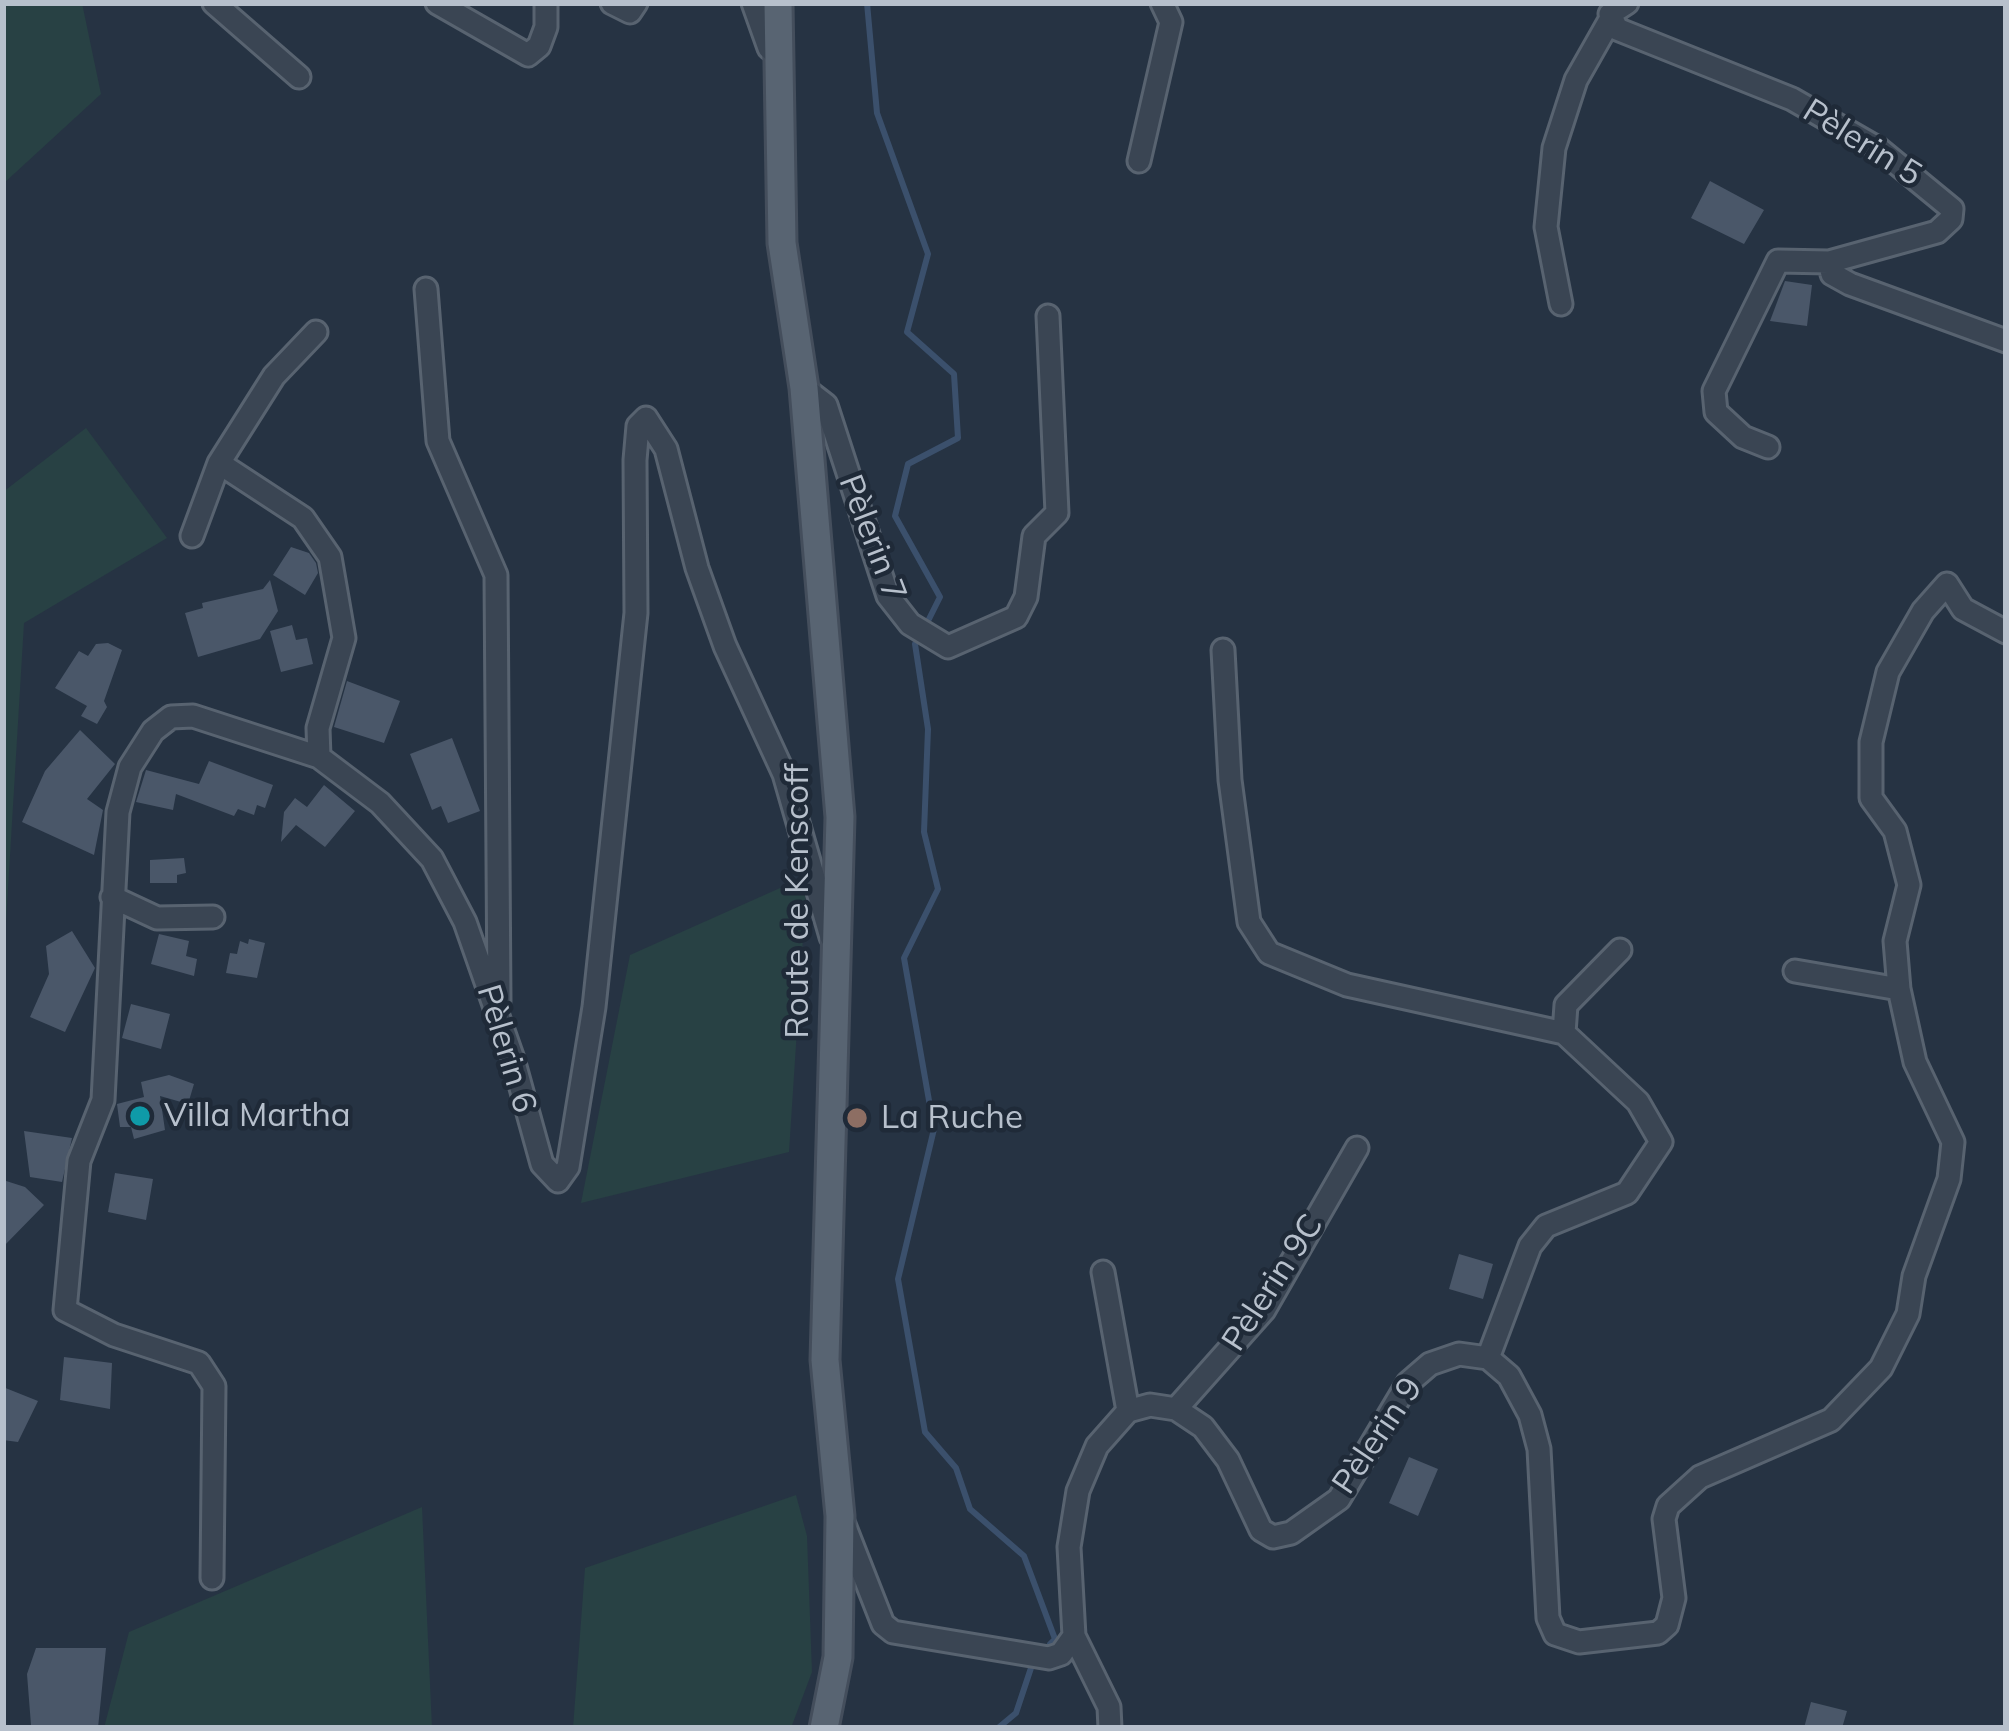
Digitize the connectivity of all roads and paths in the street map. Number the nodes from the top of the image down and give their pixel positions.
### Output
1 (214, 3) edge
2 (437, 3) edge
3 (546, 3) edge
4 (612, 3) edge
5 (636, 3) edge
6 (754, 3) edge
7 (778, 3) edge
8 (1162, 3) edge
9 (1627, 3) edge
10 (1610, 20) junction
11 (778, 56) junction
12 (299, 77) dead end
13 (1139, 161) dead end
14 (1829, 262) junction
15 (426, 289) dead end
16 (1561, 304) dead end
17 (1048, 316) dead end
18 (316, 332) dead end
19 (2006, 340) edge
20 (804, 388) junction
21 (1768, 447) dead end
22 (220, 464) junction
23 (192, 536) dead end
24 (2006, 632) edge
25 (1223, 650) dead end
26 (320, 757) junction
27 (112, 897) junction
28 (213, 917) dead end
29 (1621, 950) dead end
30 (836, 956) junction
31 (1795, 971) dead end
32 (1899, 989) junction
33 (499, 1020) junction
34 (1564, 1034) junction
35 (1358, 1148) dead end
36 (1103, 1272) dead end
37 (1488, 1358) junction
38 (1176, 1409) junction
39 (1128, 1411) junction
40 (841, 1516) junction
41 (212, 1578) dead end
42 (1074, 1636) junction
43 (824, 1728) edge
44 (1110, 1728) edge

1 - 12 street
2 - 3 street
4 - 5 street
6 - 11 street
7 - 11 main road, Route de Kenscoff
8 - 13 street
9 - 10 street
10 - 14 street, Pèlerin 5
10 - 16 street
11 - 20 main road, Route de Kenscoff
14 - 19 street
14 - 21 street
15 - 33 street
17 - 20 street, Pèlerin 7
18 - 22 street
20 - 30 main road, Route de Kenscoff
22 - 23 street
22 - 26 street
24 - 32 street
25 - 34 street
26 - 27 street, Pèlerin 6
26 - 33 street, Pèlerin 6
27 - 28 street
27 - 41 street, Pèlerin 6
29 - 34 street
30 - 33 street, Pèlerin 6
30 - 40 main road, Route de Kenscoff
31 - 32 street
32 - 37 street
34 - 37 street
35 - 38 street, Pèlerin 9C
36 - 39 street
37 - 38 street, Pèlerin 9
38 - 39 street
39 - 42 street
40 - 42 street
40 - 43 main road, Route de Kenscoff
42 - 44 street

